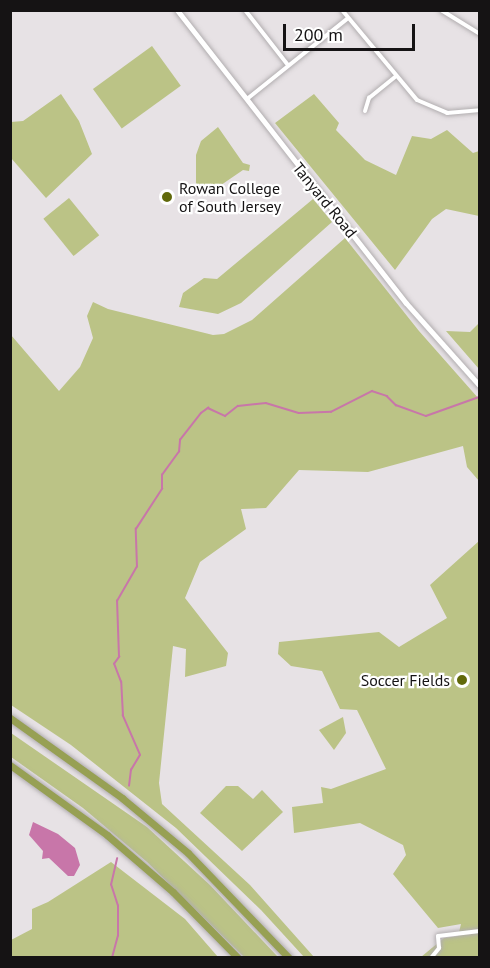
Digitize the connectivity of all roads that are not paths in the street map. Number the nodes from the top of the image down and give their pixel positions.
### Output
1 (177, 10) edge
2 (245, 10) edge
3 (342, 10) edge
4 (441, 10) edge
5 (348, 18) junction
6 (480, 34) edge
7 (288, 65) junction
8 (395, 77) junction
9 (247, 99) junction
10 (480, 110) edge
11 (365, 111) dead end
12 (480, 386) edge
13 (10, 718) edge
14 (10, 765) edge
15 (480, 931) edge
16 (238, 957) edge
17 (289, 957) edge
18 (431, 957) edge

1 - 9 street, Tanyard Road
2 - 7 street
3 - 5 street
4 - 6 street
5 - 7 street
5 - 8 street
7 - 9 street
8 - 10 street
8 - 11 street
9 - 12 street, Tanyard Road
13 - 17 highway
14 - 16 highway
15 - 18 street

